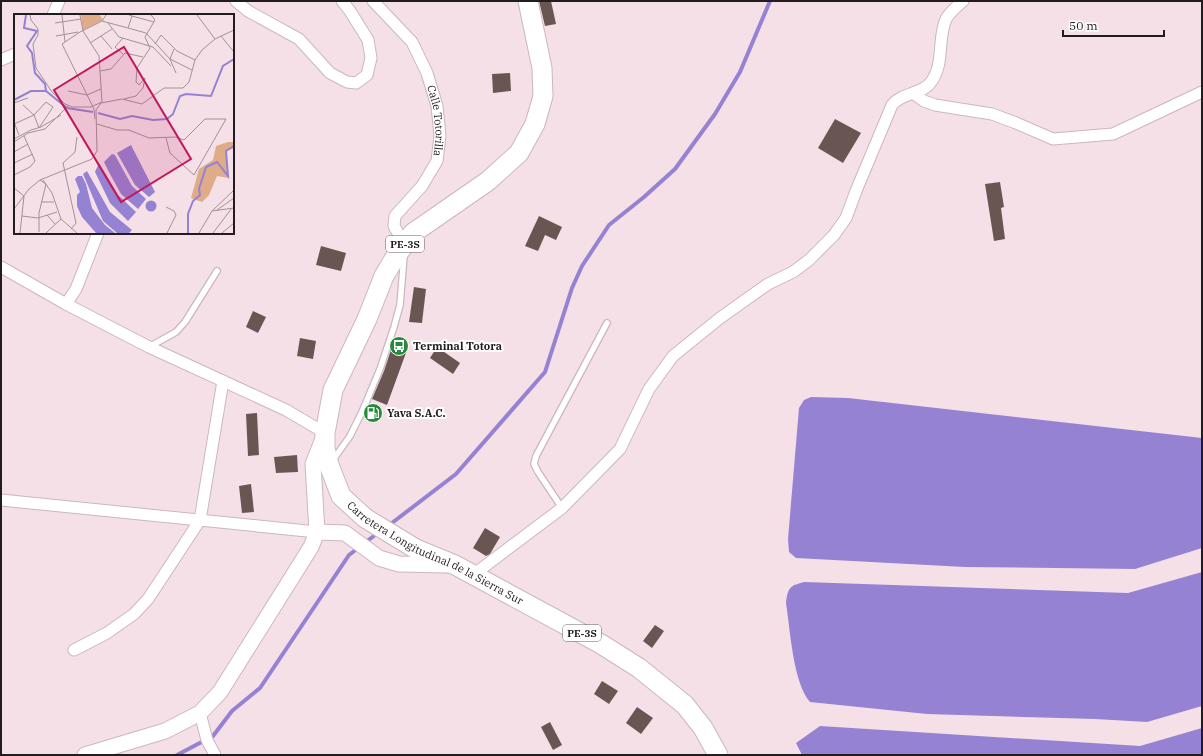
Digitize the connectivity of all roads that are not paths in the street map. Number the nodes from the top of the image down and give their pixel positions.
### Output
1 (59, 1) edge
2 (236, 1) edge
3 (342, 1) edge
4 (373, 1) edge
5 (528, 1) edge
6 (963, 1) edge
7 (53, 14) edge
8 (14, 54) edge
9 (1, 60) edge
10 (1202, 92) edge
11 (913, 93) junction
12 (98, 234) edge
13 (404, 244) junction
14 (1, 267) edge
15 (217, 271) dead end
16 (66, 304) junction
17 (607, 323) dead end
18 (149, 347) junction
19 (223, 381) junction
20 (325, 433) junction
21 (329, 465) junction
22 (1, 500) edge
23 (562, 508) junction
24 (200, 520) junction
25 (317, 532) junction
26 (455, 565) junction
27 (473, 575) junction
28 (74, 650) dead end
29 (200, 713) junction
30 (86, 755) edge
31 (215, 755) edge
32 (718, 755) edge

1 - 7 street
2 - 3 street
4 - 13 street, Calle Totorilla
5 - 13 highway, Carretera Longitudinal de la Sierra Sur / PE-3S
6 - 11 street
8 - 9 street
10 - 11 street
11 - 23 street
12 - 16 street
13 - 20 highway, Carretera Longitudinal de la Sierra Sur / PE-3S
13 - 21 lane
14 - 16 street
15 - 18 lane
16 - 18 street
17 - 23 lane
18 - 19 street
19 - 20 street
19 - 24 street
20 - 21 highway, Carretera Longitudinal de la Sierra Sur / PE-3S
20 - 25 street
21 - 26 highway, Carretera Longitudinal de la Sierra Sur / PE-3S
22 - 24 street
23 - 27 street
24 - 25 street
24 - 28 street
25 - 26 street
25 - 29 street
26 - 27 highway, Carretera Longitudinal de la Sierra Sur / PE-3S
27 - 32 highway, Carretera Longitudinal de la Sierra Sur / PE-3S
29 - 30 street
29 - 31 street

